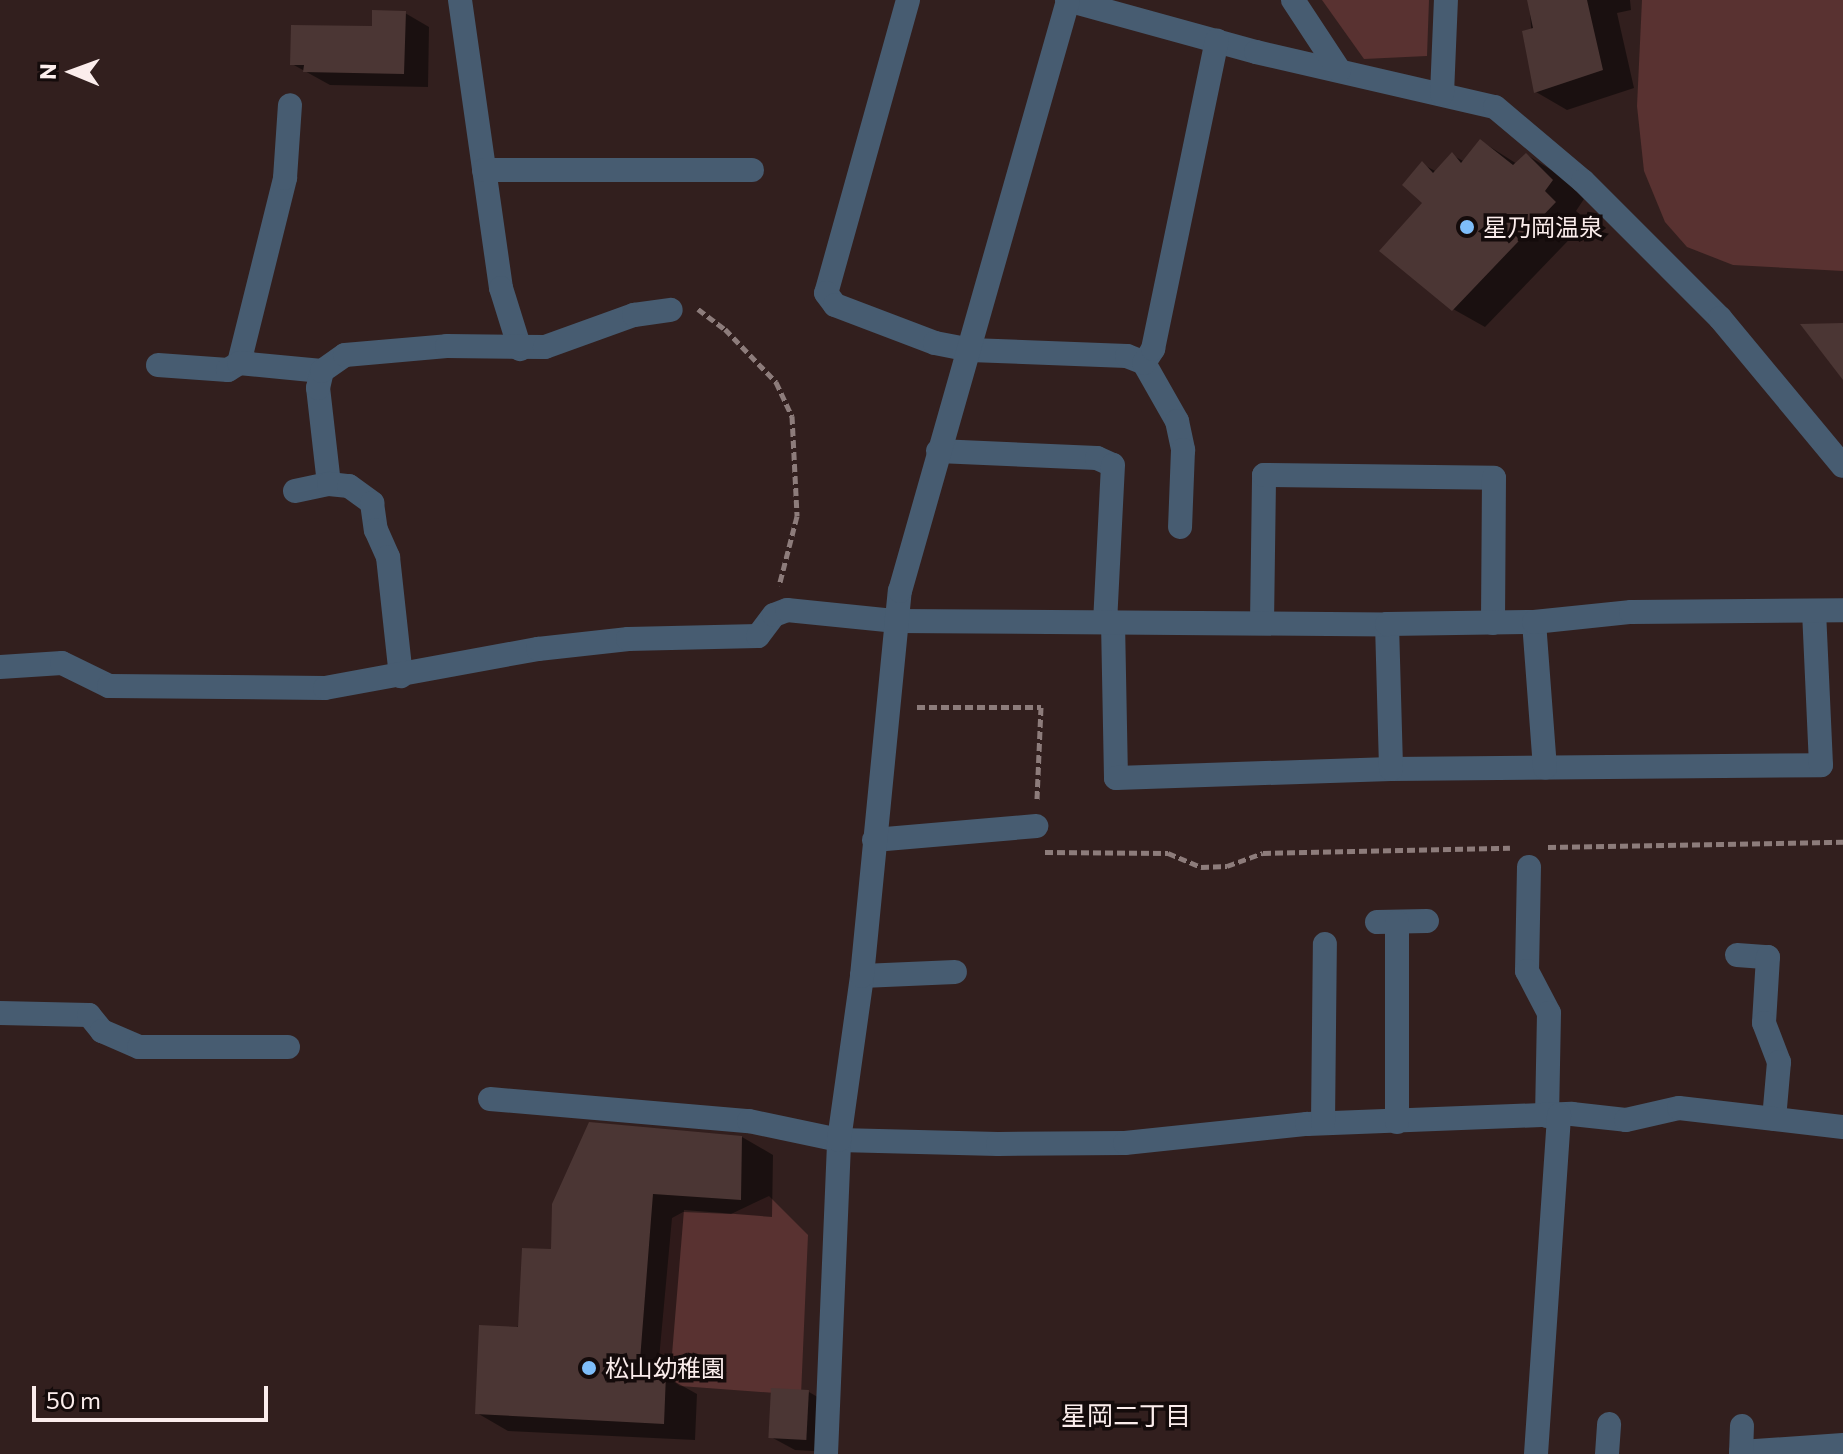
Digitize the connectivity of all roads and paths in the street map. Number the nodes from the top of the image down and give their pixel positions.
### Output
1 (460, 0) edge
2 (908, 0) edge
3 (1068, 0) edge
4 (1293, 0) edge
5 (1446, 0) edge
6 (1217, 41) junction
7 (1339, 70) junction
8 (1442, 94) junction
9 (290, 105) dead end
10 (484, 170) junction
11 (752, 170) dead end
12 (671, 310) joint
13 (520, 349) junction
14 (970, 350) junction
15 (239, 363) junction
16 (1144, 363) junction
17 (158, 365) dead end
18 (322, 371) junction
19 (938, 451) junction
20 (1843, 466) edge
21 (329, 484) junction
22 (295, 491) dead end
23 (1180, 527) dead end
24 (1843, 610) edge
25 (1814, 613) junction
26 (774, 615) junction
27 (896, 621) junction
28 (1109, 622) junction
29 (1534, 622) junction
30 (1262, 623) junction
31 (1493, 623) junction
32 (1387, 624) junction
33 (0, 667) edge
34 (401, 676) junction
35 (888, 707) junction
36 (1545, 768) junction
37 (1391, 769) junction
38 (1036, 826) junction
39 (874, 840) junction
40 (1843, 842) edge
41 (1545, 847) dead end
42 (1522, 857) joint
43 (1427, 921) dead end
44 (1325, 944) dead end
45 (1737, 955) dead end
46 (955, 972) dead end
47 (862, 976) junction
48 (0, 1013) edge
49 (288, 1047) dead end
50 (490, 1099) dead end
51 (1553, 1116) junction
52 (1774, 1119) junction
53 (1397, 1122) junction
54 (1323, 1123) junction
55 (1843, 1127) edge
56 (839, 1140) junction
57 (1609, 1424) dead end
58 (1742, 1426) dead end
59 (1843, 1445) edge
60 (1741, 1453) edge
61 (826, 1454) edge
62 (1536, 1454) edge
63 (1607, 1454) edge

1 - 10 street
2 - 14 street
3 - 6 street
3 - 14 street
4 - 7 street
5 - 8 street
6 - 7 street
6 - 16 street
7 - 8 street
8 - 20 street
9 - 15 street
10 - 11 street
10 - 13 street
12 - 13 street
12 - 26 path
13 - 18 street
14 - 16 street
14 - 19 street
15 - 17 street
15 - 18 street
16 - 23 street
18 - 21 street
19 - 27 street
19 - 28 street
21 - 22 street
21 - 34 street
24 - 25 street
25 - 29 street
25 - 36 street
26 - 27 street
26 - 34 street
27 - 28 street
27 - 35 street
28 - 30 street
28 - 37 street
29 - 31 street
29 - 36 street
30 - 31 street
30 - 32 street
31 - 32 street
32 - 37 street
33 - 34 street
35 - 38 path
35 - 39 street
36 - 37 street
38 - 39 street
38 - 42 path
39 - 47 street
40 - 41 path
42 - 51 street
43 - 53 street
44 - 54 street
45 - 52 street
46 - 47 street
47 - 56 street
48 - 49 street
50 - 56 street
51 - 52 street
51 - 53 street
51 - 62 street
52 - 55 street
53 - 54 street
54 - 56 street
56 - 61 street
57 - 63 street
58 - 60 street
59 - 60 street

